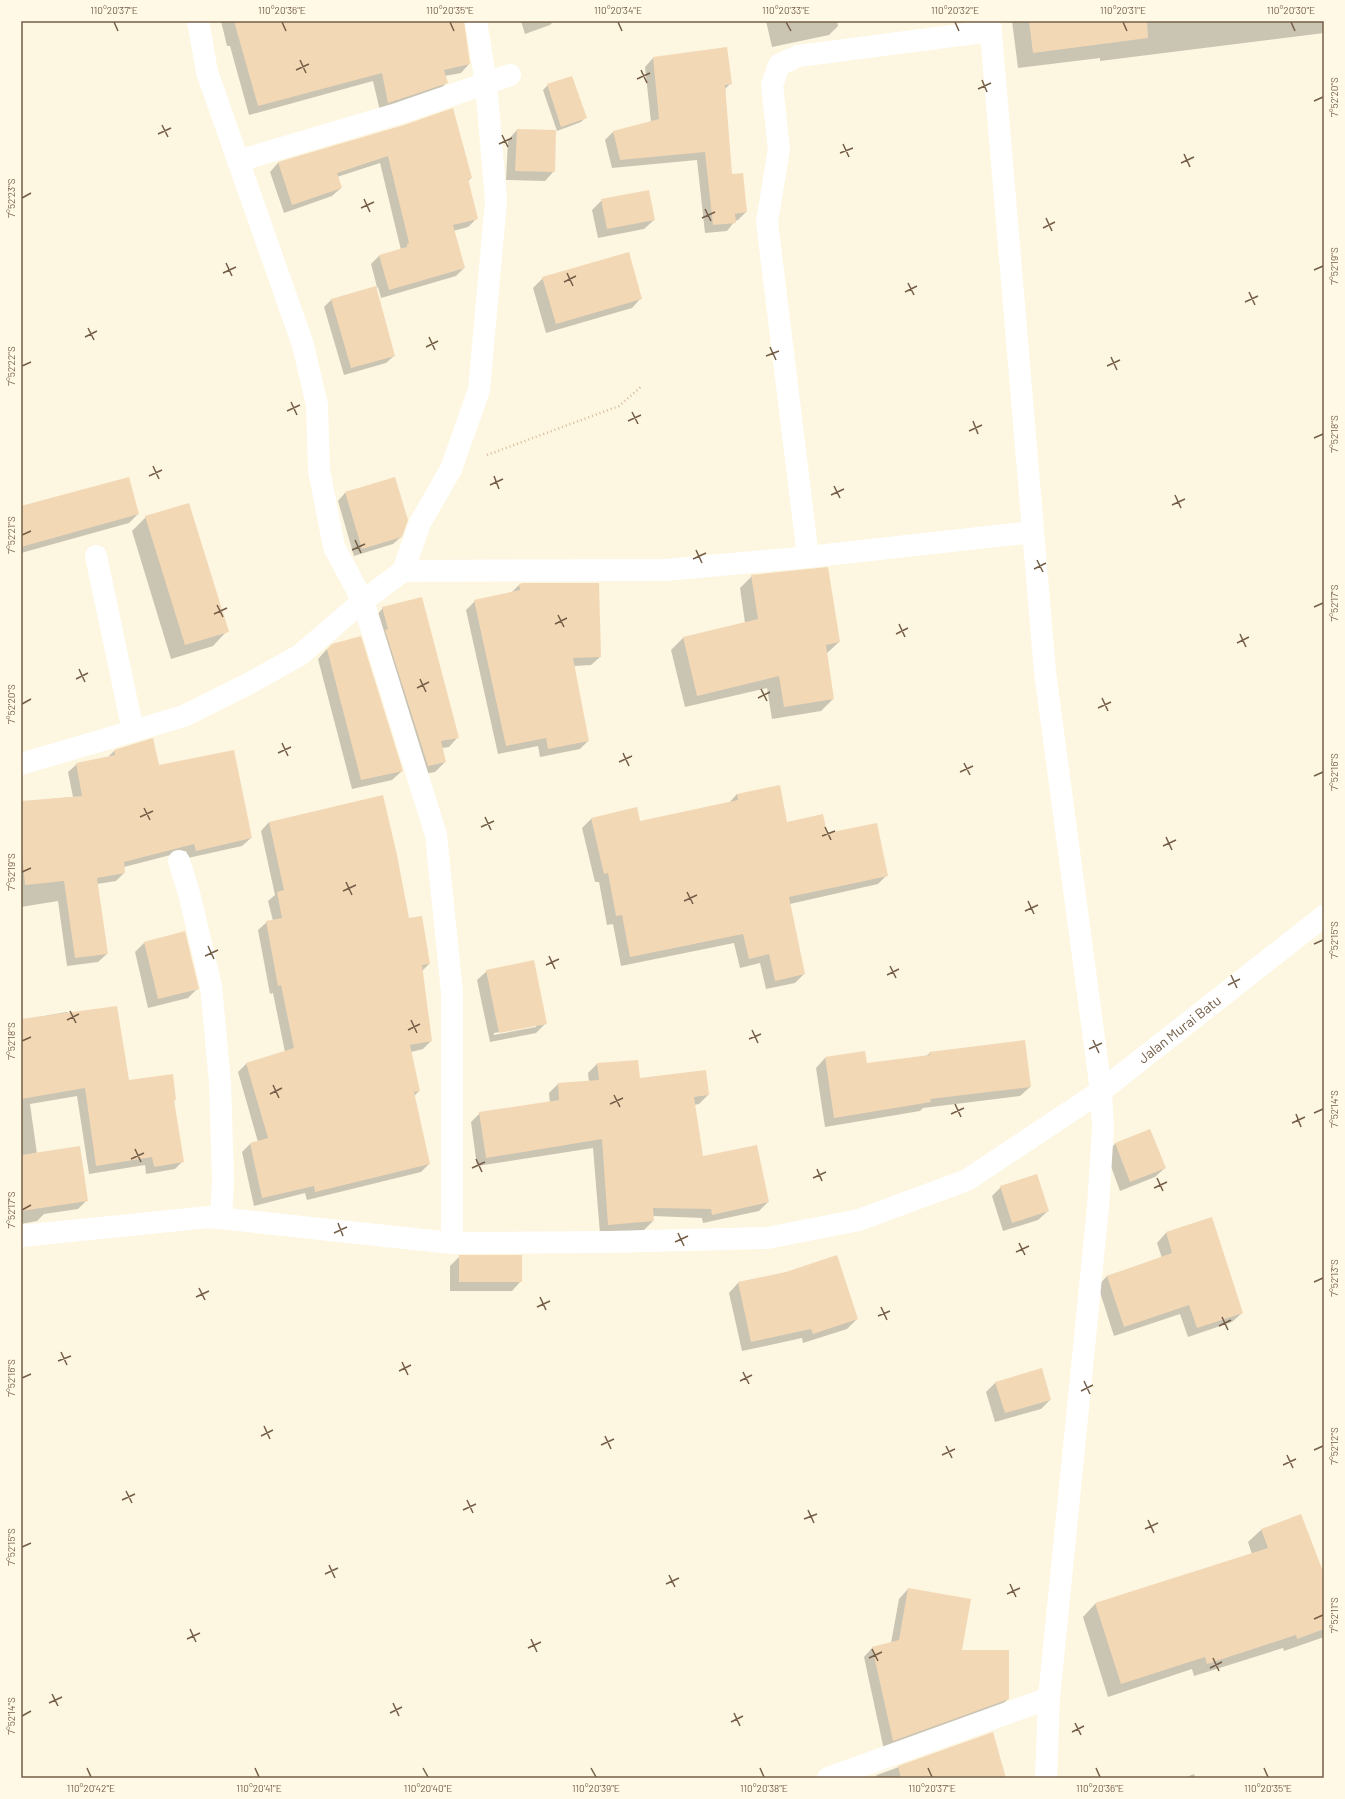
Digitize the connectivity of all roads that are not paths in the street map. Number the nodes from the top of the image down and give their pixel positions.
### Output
1 (198, 21) edge
2 (476, 21) edge
3 (990, 26) edge
4 (510, 75) dead end
5 (486, 83) junction
6 (238, 161) junction
7 (1033, 532) junction
8 (96, 556) dead end
9 (808, 557) junction
10 (403, 572) junction
11 (363, 601) junction
12 (133, 731) junction
13 (21, 764) edge
14 (179, 861) dead end
15 (1324, 916) edge
16 (1101, 1091) junction
17 (221, 1218) junction
18 (21, 1236) edge
19 (452, 1243) junction
20 (1049, 1698) junction
21 (828, 1778) edge
22 (1046, 1778) edge

1 - 6 street
2 - 5 street
3 - 7 street
3 - 9 street
4 - 5 street
5 - 6 street
5 - 10 street
6 - 11 street
7 - 9 street
7 - 16 street
8 - 12 street
9 - 10 street
10 - 11 street
11 - 12 street
11 - 19 street
12 - 13 street
14 - 17 street
15 - 16 street, Jalan Murai Batu
16 - 19 street, Jalan Murai Batu
16 - 20 street
17 - 18 street, Jalan Murai Batu
17 - 19 street, Jalan Murai Batu
20 - 21 street
20 - 22 street

